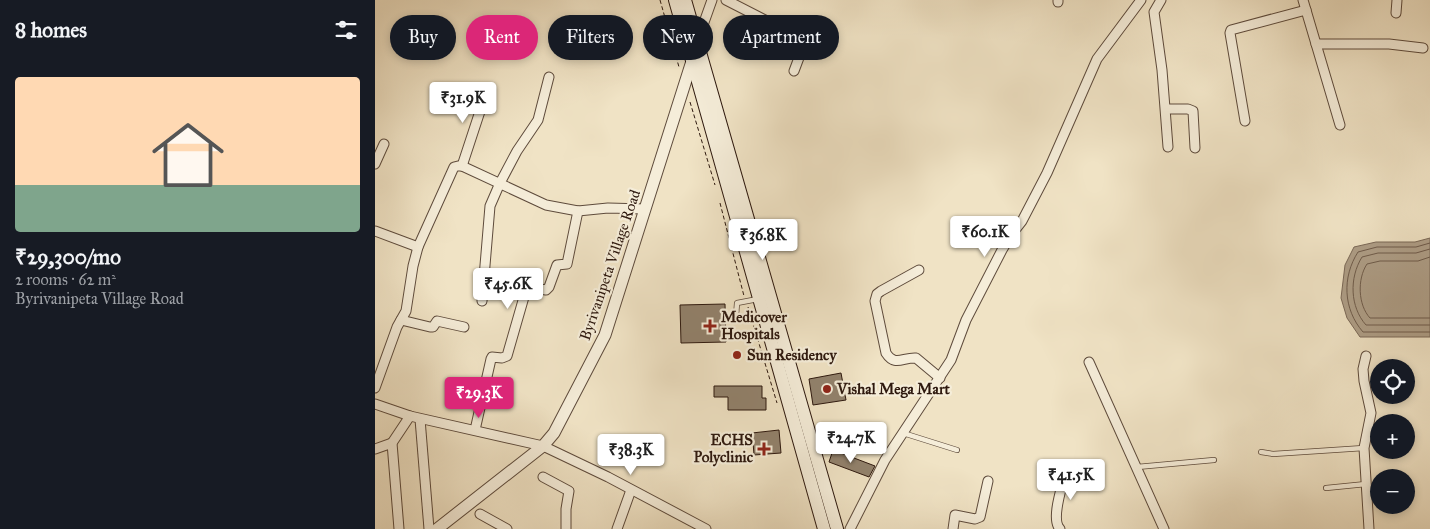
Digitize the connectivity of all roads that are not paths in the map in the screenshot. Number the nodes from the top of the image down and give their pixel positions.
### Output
1 (675, 0) edge
2 (685, 0) edge
3 (712, 0) edge
4 (726, 0) edge
5 (1141, 0) edge
6 (1161, 0) edge
7 (1303, 0) edge
8 (1397, 0) edge
9 (1306, 10) junction
10 (1396, 13) dead end
11 (689, 15) edge
12 (707, 15) edge
13 (1316, 44) junction
14 (1423, 48) dead end
15 (702, 60) edge
16 (693, 62) junction
17 (794, 71) dead end
18 (549, 77) dead end
19 (487, 90) dead end
20 (1166, 109) junction
21 (1245, 121) dead end
22 (1340, 125) dead end
23 (384, 144) dead end
24 (1168, 147) dead end
25 (1195, 148) dead end
26 (375, 164) edge
27 (462, 166) junction
28 (499, 183) junction
29 (645, 209) junction
30 (578, 211) junction
31 (375, 231) edge
32 (418, 247) junction
33 (919, 270) dead end
34 (760, 299) junction
35 (482, 301) dead end
36 (735, 316) dead end
37 (401, 320) junction
38 (465, 327) dead end
39 (1366, 356) dead end
40 (1089, 362) dead end
41 (940, 378) junction
42 (375, 388) edge
43 (375, 404) edge
44 (410, 416) junction
45 (420, 418) junction
46 (475, 430) junction
47 (902, 433) junction
48 (392, 444) junction
49 (543, 446) junction
50 (1364, 448) junction
51 (375, 449) edge
52 (957, 450) dead end
53 (1261, 452) dead end
54 (1214, 460) dead end
55 (1137, 467) junction
56 (543, 477) dead end
57 (1064, 478) dead end
58 (988, 482) dead end
59 (1366, 484) junction
60 (1326, 488) dead end
61 (631, 490) junction
62 (481, 514) dead end
63 (399, 529) edge
64 (429, 529) edge
65 (437, 529) edge
66 (507, 529) edge
67 (566, 529) edge
68 (617, 529) edge
69 (706, 529) edge
70 (824, 529) edge
71 (837, 529) edge
72 (850, 529) edge
73 (953, 529) edge
74 (1060, 529) edge
75 (1164, 529) edge
76 (1369, 529) edge

1 - 16 main road
2 - 11 main road
3 - 12 street
4 - 17 street
5 - 41 street
6 - 20 street
7 - 9 street
8 - 10 street
9 - 13 street
9 - 21 street
13 - 14 street
13 - 22 street
15 - 71 main road
16 - 29 street, Byrivanipeta Village Road
16 - 34 main road
18 - 28 street
19 - 27 street
20 - 24 street
20 - 25 street
23 - 26 street
27 - 28 street
27 - 32 street
28 - 30 street
28 - 35 street
29 - 30 street
29 - 49 street, Byrivanipeta Village Road
30 - 46 street
31 - 32 street
32 - 37 street
33 - 41 street
34 - 36 lane
34 - 70 main road
37 - 38 street
37 - 42 street
39 - 50 street
40 - 55 street
41 - 47 street
43 - 44 street
44 - 45 street
44 - 48 street
45 - 46 street
45 - 64 street
46 - 49 street
47 - 52 lane
47 - 72 street
48 - 51 street
48 - 63 street
49 - 61 street
49 - 65 street, Byrivanipeta Village Road
50 - 53 lane
50 - 59 street
54 - 55 lane
55 - 75 street
56 - 67 street
57 - 74 street
58 - 73 street
59 - 60 lane
59 - 76 street
61 - 68 street
61 - 69 street
62 - 66 street

